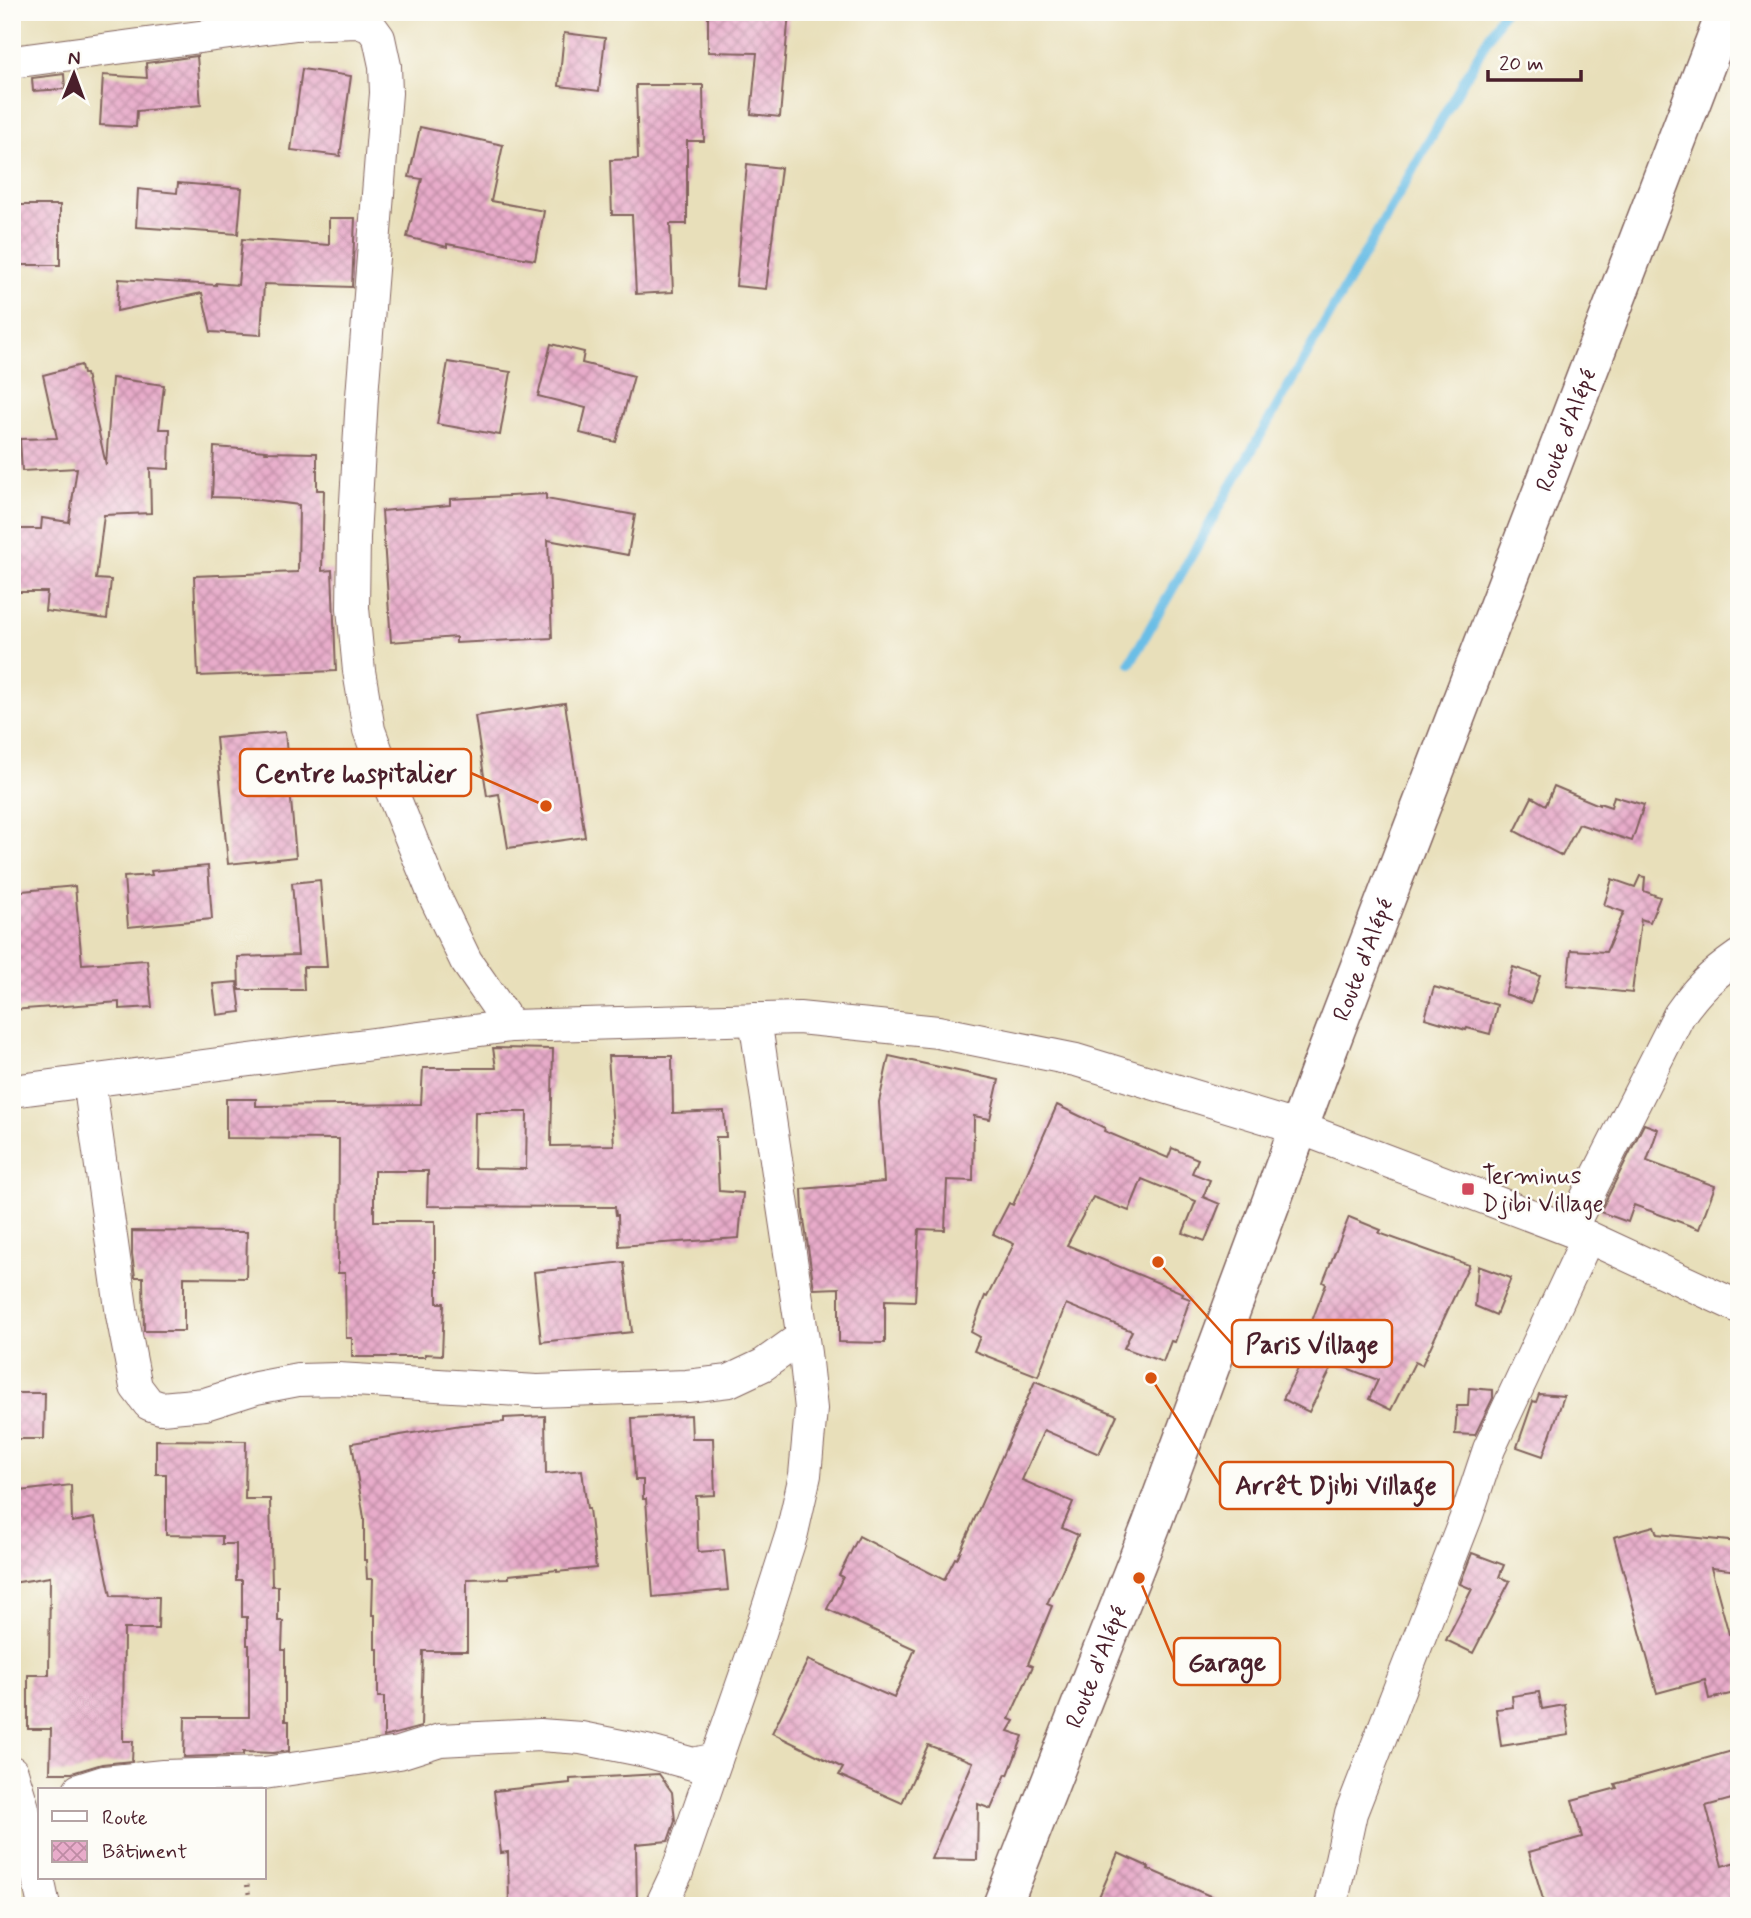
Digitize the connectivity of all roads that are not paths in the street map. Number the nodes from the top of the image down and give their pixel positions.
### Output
1 (1727, 12) edge
2 (296, 18) edge
3 (12, 62) edge
4 (1739, 956) edge
5 (755, 1019) junction
6 (511, 1026) junction
7 (89, 1082) junction
8 (12, 1091) edge
9 (1300, 1128) junction
10 (1579, 1234) junction
11 (1739, 1307) edge
12 (802, 1337) junction
13 (716, 1759) junction
14 (12, 1772) edge
15 (85, 1788) edge
16 (25, 1807) edge
17 (38, 1875) edge
18 (39, 1880) edge
19 (44, 1906) edge
20 (661, 1906) edge
21 (1002, 1906) edge
22 (1331, 1906) edge

1 - 9 main road, Route d'Alépé
2 - 3 street
2 - 6 street
4 - 10 street
5 - 6 street
5 - 9 street
5 - 12 street
6 - 7 street
7 - 8 street
7 - 12 street
9 - 10 street
9 - 21 main road, Route d'Alépé
10 - 11 street
10 - 22 street
12 - 13 street
13 - 15 street
13 - 20 street
14 - 16 street
16 - 17 street
18 - 19 street

